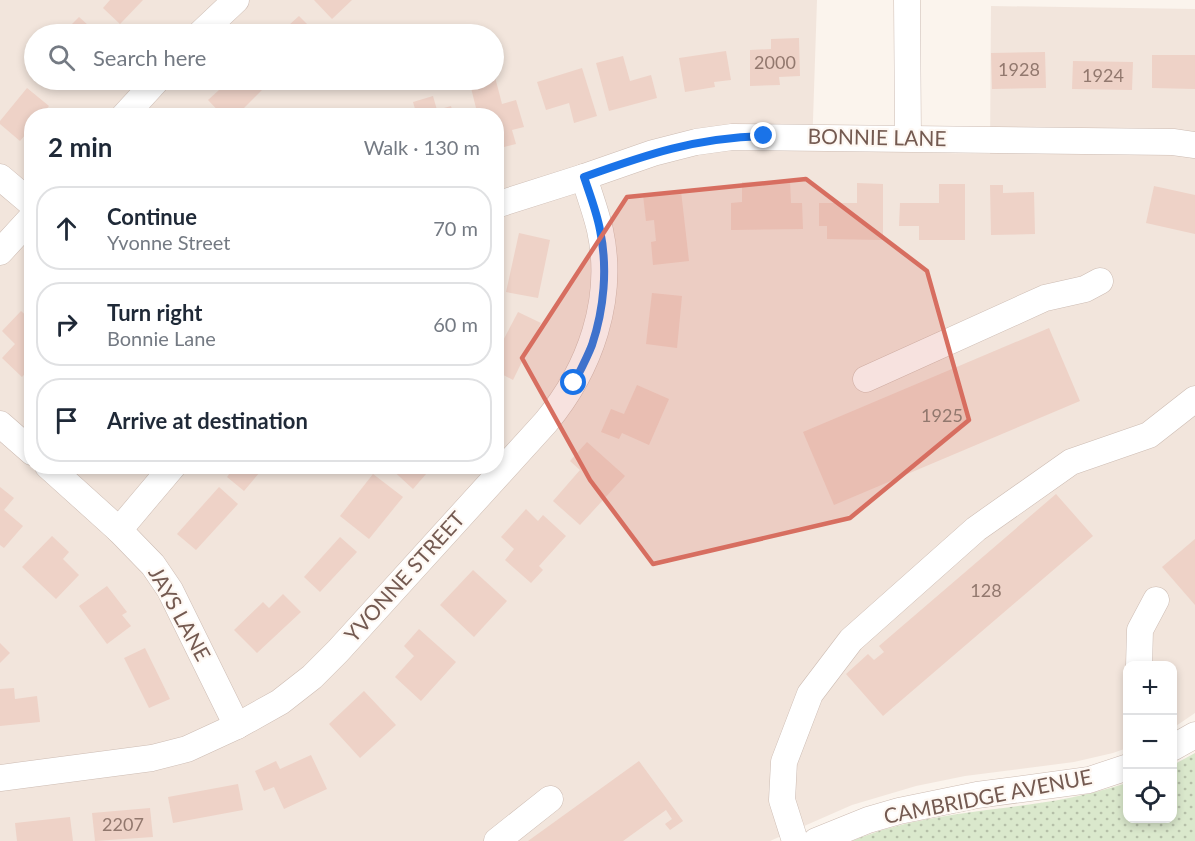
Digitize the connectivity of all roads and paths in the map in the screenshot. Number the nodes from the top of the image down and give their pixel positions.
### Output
1 (236, 0) edge
2 (907, 0) edge
3 (211, 24) edge
4 (148, 90) edge
5 (131, 108) edge
6 (908, 138) junction
7 (1195, 145) edge
8 (0, 177) edge
9 (584, 177) junction
10 (24, 197) edge
11 (504, 202) edge
12 (24, 226) edge
13 (0, 252) edge
14 (1100, 281) dead end
15 (866, 379) dead end
16 (1195, 399) edge
17 (0, 424) edge
18 (24, 445) edge
19 (504, 466) edge
20 (57, 474) edge
21 (166, 474) edge
22 (497, 474) edge
23 (119, 530) junction
24 (1156, 600) dead end
25 (1139, 661) edge
26 (237, 726) junction
27 (1195, 735) edge
28 (1177, 746) edge
29 (1123, 769) edge
30 (0, 778) edge
31 (550, 799) dead end
32 (498, 841) edge
33 (795, 841) edge
34 (816, 841) edge

1 - 3 street
2 - 6 street
4 - 5 street
6 - 7 street, BONNIE LANE
6 - 9 street, BONNIE LANE
8 - 10 street
9 - 11 street, BONNIE LANE
9 - 19 street, YVONNE STREET
12 - 13 street
14 - 15 street
16 - 33 street
17 - 18 street
20 - 23 street, JAYS LANE
21 - 23 street
22 - 26 street, YVONNE STREET
23 - 26 street, JAYS LANE
24 - 25 street
26 - 30 street, YVONNE STREET
27 - 28 street
29 - 34 street, CAMBRIDGE AVENUE
31 - 32 street

